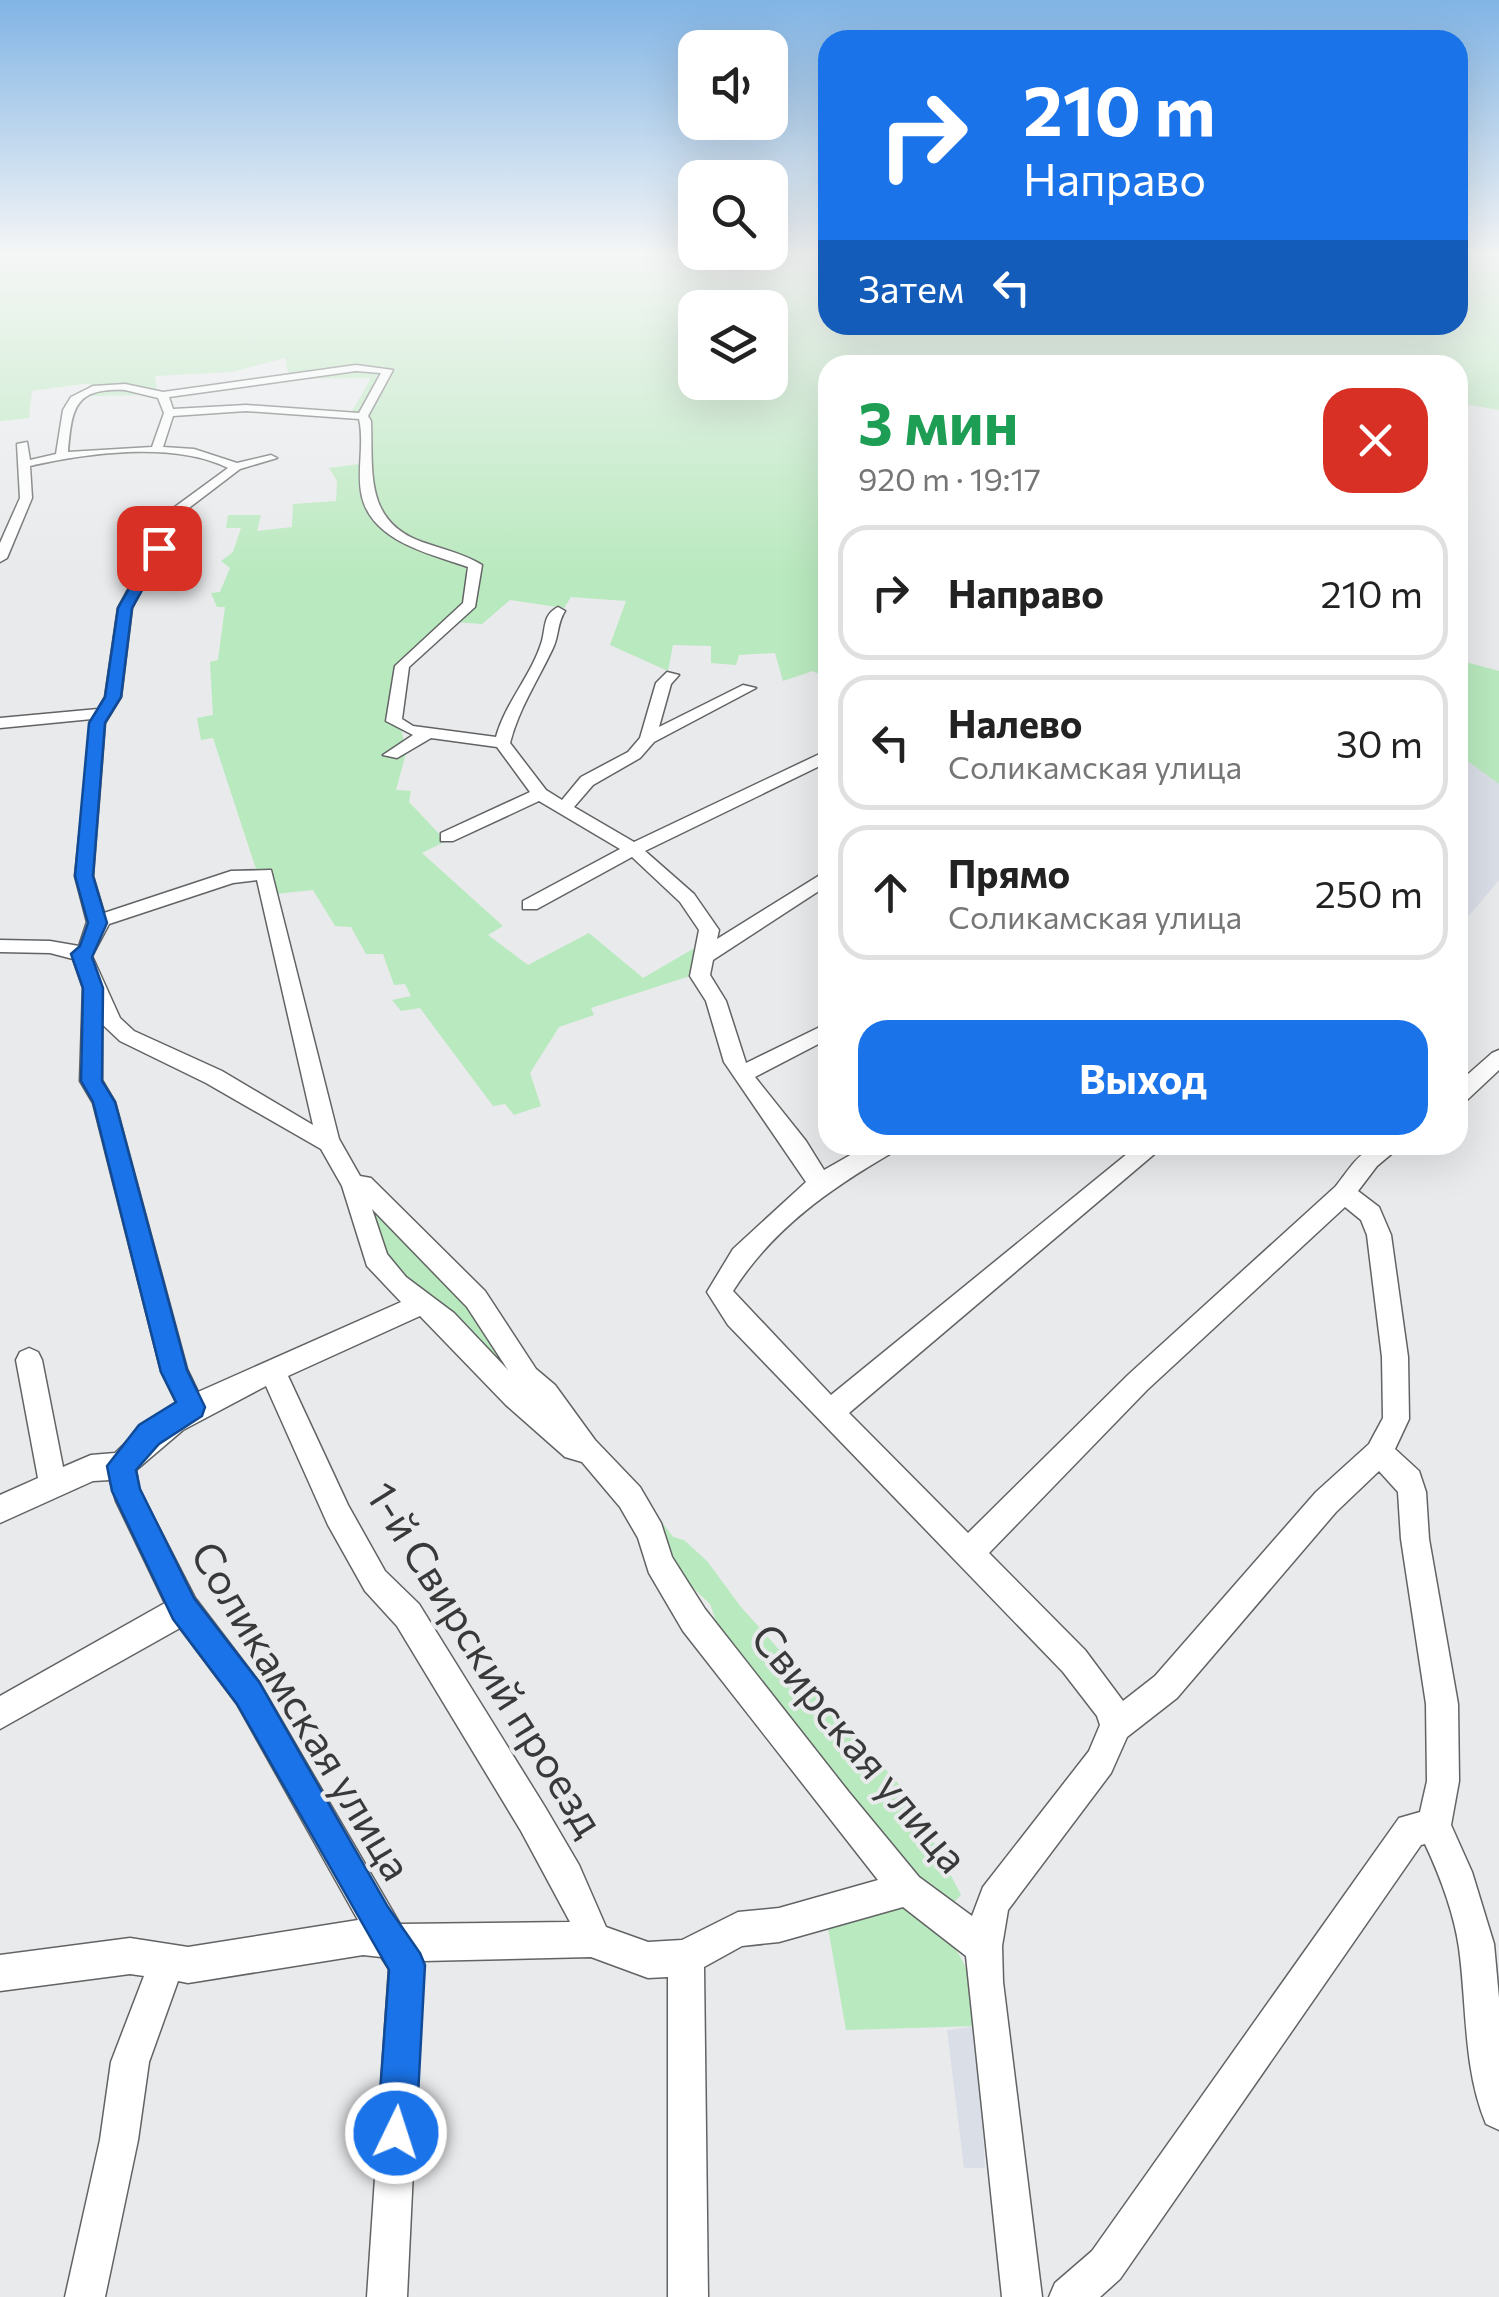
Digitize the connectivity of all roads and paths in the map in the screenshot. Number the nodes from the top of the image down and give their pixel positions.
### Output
1 (163, 396) junction
2 (169, 413) junction
3 (362, 416) junction
4 (23, 444) dead end
5 (156, 450) junction
6 (61, 458) junction
7 (271, 458) dead end
8 (26, 464) junction
9 (236, 467) junction
10 (0, 558) edge
11 (558, 611) dead end
12 (672, 675) dead end
13 (748, 688) dead end
14 (102, 713) junction
15 (0, 722) edge
16 (428, 733) junction
17 (648, 739) junction
18 (502, 743) junction
19 (391, 755) dead end
20 (818, 760) edge
21 (540, 794) junction
22 (563, 810) junction
23 (447, 838) dead end
24 (634, 850) junction
25 (818, 882) edge
26 (530, 905) dead end
27 (97, 923) junction
28 (0, 946) edge
29 (81, 954) junction
30 (702, 957) junction
31 (93, 988) junction
32 (818, 1035) edge
33 (1499, 1058) edge
34 (744, 1073) junction
35 (1468, 1086) edge
36 (328, 1140) junction
37 (870, 1155) edge
38 (1142, 1155) edge
39 (1375, 1155) edge
40 (819, 1184) junction
41 (352, 1185) junction
42 (1344, 1193) junction
43 (422, 1302) junction
44 (28, 1360) dead end
45 (274, 1374) junction
46 (192, 1407) junction
47 (831, 1411) junction
48 (590, 1452) junction
49 (1380, 1452) junction
50 (121, 1466) junction
51 (53, 1485) junction
52 (0, 1509) edge
53 (971, 1552) junction
54 (184, 1609) junction
55 (0, 1714) edge
56 (1116, 1726) junction
57 (1434, 1826) junction
58 (907, 1889) junction
59 (591, 1939) junction
60 (390, 1942) junction
61 (982, 1946) junction
62 (686, 1957) junction
63 (166, 1964) junction
64 (0, 1973) edge
65 (1499, 2111) edge
66 (84, 2297) edge
67 (387, 2297) edge
68 (688, 2297) edge
69 (1022, 2297) edge
70 (1068, 2297) edge

1 - 2 street
1 - 3 street
1 - 6 street
2 - 3 street
2 - 5 street
3 - 16 street
4 - 8 street
5 - 6 street
5 - 9 street
6 - 8 street
7 - 9 street
8 - 10 street
9 - 14 street
11 - 18 street
12 - 17 street
13 - 17 street
14 - 15 street
14 - 27 street
16 - 18 street
16 - 19 street
17 - 22 street
18 - 21 street
20 - 24 street
21 - 22 street
21 - 23 street
22 - 24 street
24 - 26 street
24 - 30 street
25 - 30 street
27 - 29 street
27 - 36 street, Свирская улица
28 - 29 street
29 - 31 street
30 - 34 street
31 - 36 street
31 - 46 street
32 - 34 street
33 - 35 street
34 - 40 street
36 - 41 street, Свирская улица
37 - 40 street
38 - 47 street
39 - 42 street
40 - 47 street
41 - 43 street, Свирская улица
41 - 48 street, Свирская улица
42 - 49 street
42 - 53 street
43 - 45 street
43 - 48 street, Свирская улица
44 - 51 street
45 - 46 street
45 - 59 street, 1-й Свирский проезд
46 - 50 street
47 - 53 street
48 - 58 street, Свирская улица
49 - 56 street
49 - 57 street
50 - 51 street
50 - 54 street, Соликамская улица
51 - 52 street
53 - 56 street
54 - 55 street
54 - 60 street, Соликамская улица
56 - 61 street
57 - 65 street
57 - 70 street
58 - 61 street, Свирская улица
58 - 62 street
59 - 60 street
59 - 62 street
60 - 63 street
60 - 67 street, Соликамская улица
61 - 69 street
62 - 68 street
63 - 64 street
63 - 66 street

